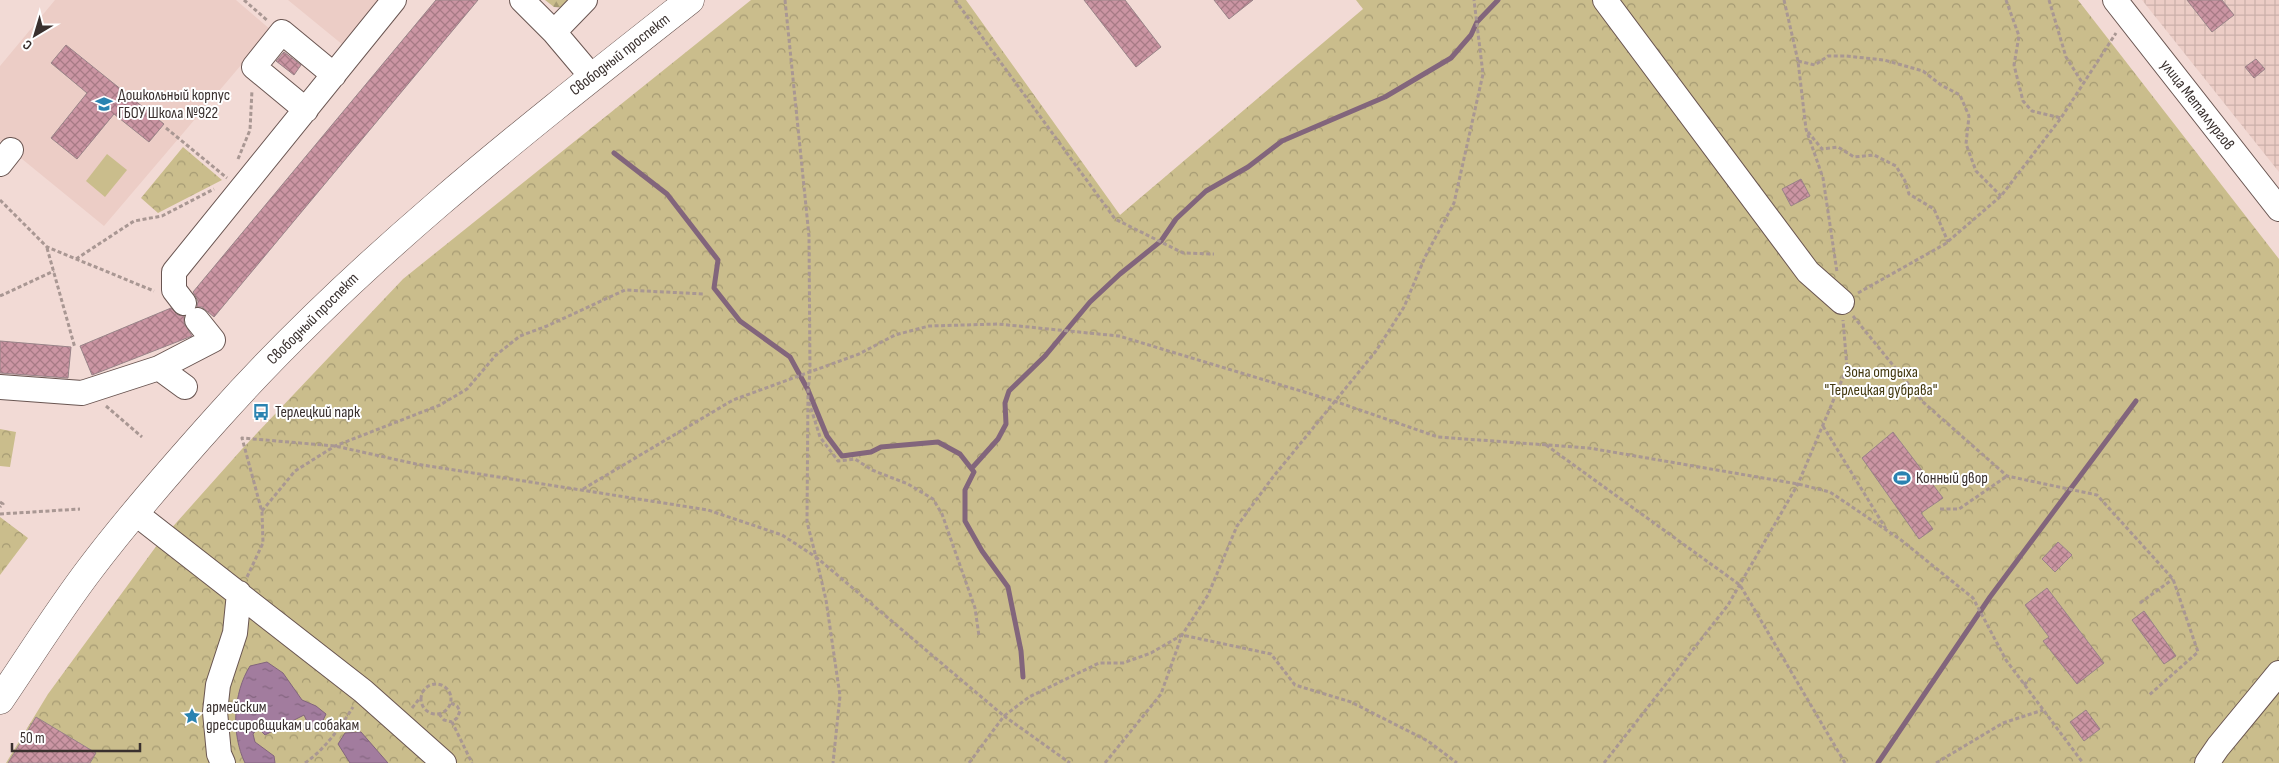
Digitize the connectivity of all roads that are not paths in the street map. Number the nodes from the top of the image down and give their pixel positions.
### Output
1 (394, 0) edge
2 (522, 0) edge
3 (585, 0) edge
4 (690, 0) edge
5 (1605, 0) edge
6 (2121, 8) edge
7 (554, 32) junction
8 (334, 75) junction
9 (592, 77) junction
10 (306, 110) junction
11 (2279, 209) edge
12 (1842, 302) road end
13 (159, 368) junction
14 (0, 387) edge
15 (185, 387) dead end
16 (135, 513) junction
17 (240, 594) junction
18 (2279, 674) edge
19 (0, 700) edge
20 (223, 763) edge
21 (444, 763) edge
22 (2207, 763) edge

1 - 8 street
2 - 7 street
3 - 7 street
4 - 9 main road, Свободный проспект
5 - 12 street
6 - 11 street, улица Металлургов
7 - 9 street
8 - 10 street
8 - 10 street
9 - 16 main road, Свободный проспект
10 - 13 street
13 - 14 street
13 - 15 street
16 - 17 street
16 - 19 main road, Свободный проспект
17 - 20 street
17 - 21 street
18 - 22 street

